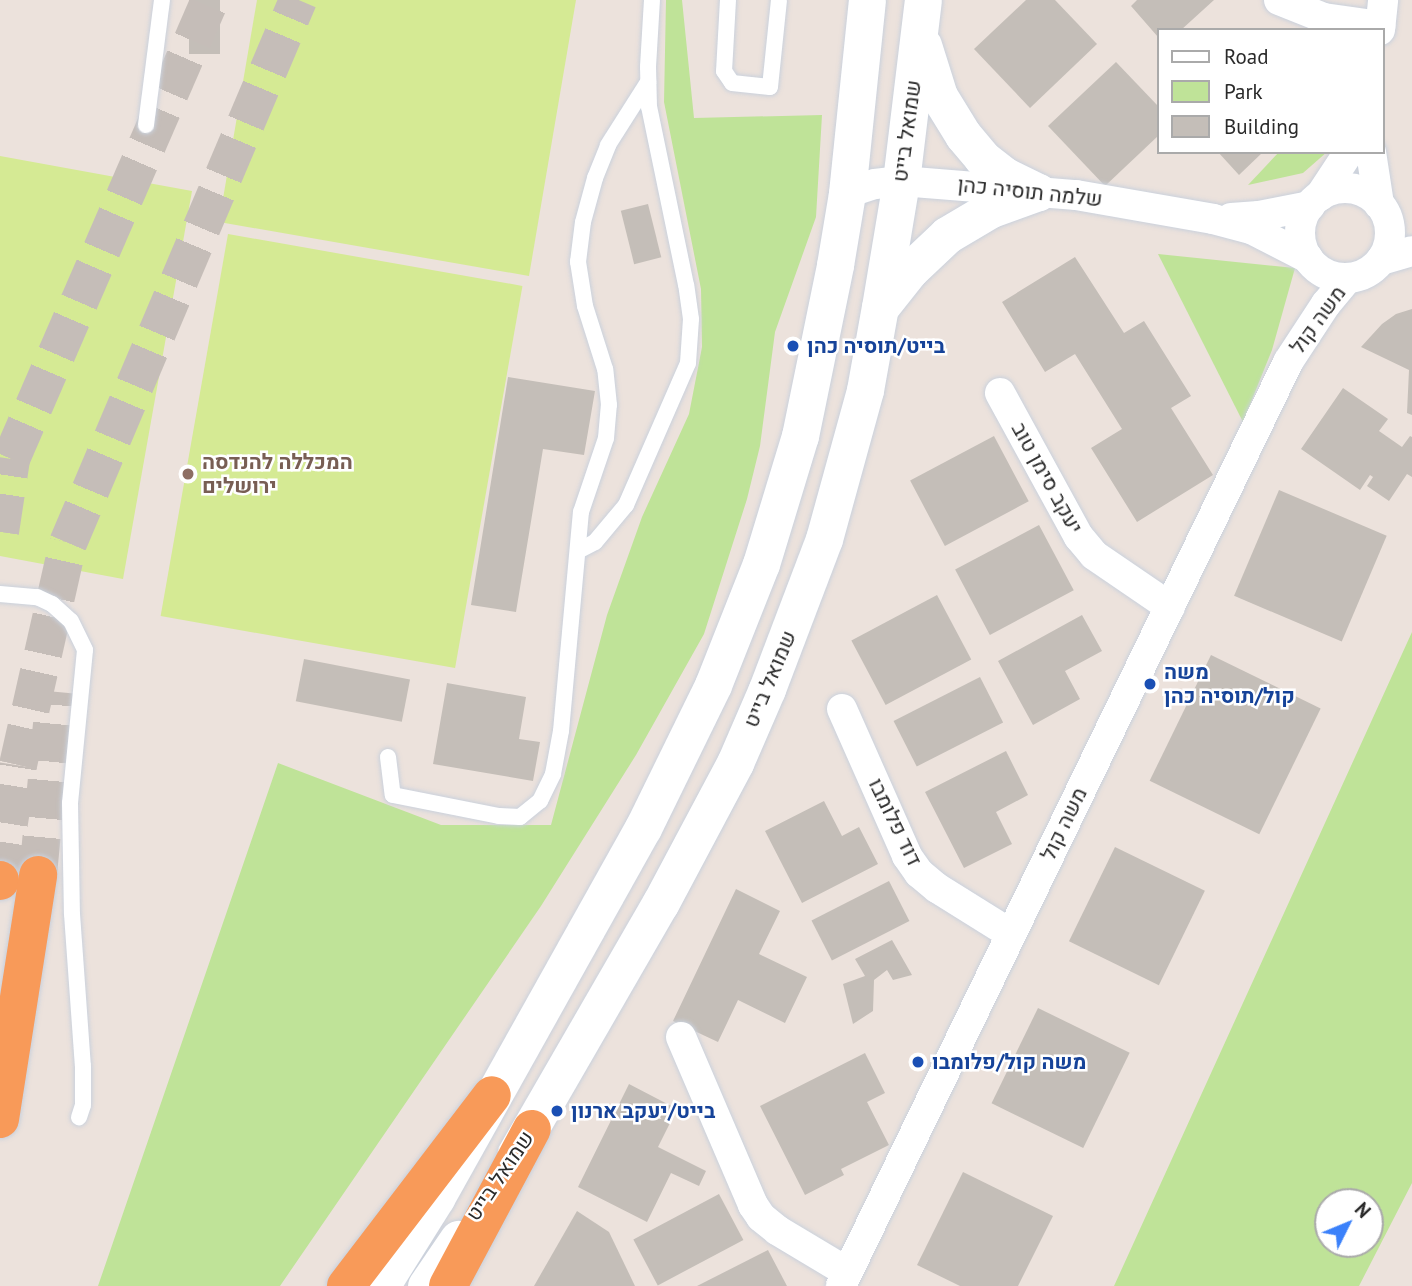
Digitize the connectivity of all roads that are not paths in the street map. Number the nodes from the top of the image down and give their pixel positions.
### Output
1 (162, 0) edge
2 (652, 0) edge
3 (728, 0) edge
4 (779, 0) edge
5 (867, 0) edge
6 (1279, 0) edge
7 (922, 17) edge
8 (1381, 19) edge
9 (648, 82) junction
10 (146, 125) dead end
11 (1348, 154) edge
12 (1371, 154) edge
13 (901, 181) junction
14 (1038, 192) junction
15 (846, 193) junction
16 (1315, 201) junction
17 (1382, 209) junction
18 (1213, 219) junction
19 (1412, 226) edge
20 (1412, 251) edge
21 (1381, 260) junction
22 (1312, 262) junction
23 (1348, 278) junction
24 (880, 307) junction
25 (1288, 362) junction
26 (1000, 393) dead end
27 (578, 551) junction
28 (0, 594) edge
29 (1170, 607) junction
30 (842, 709) dead end
31 (388, 757) dead end
32 (38, 875) tunnel mouth
33 (1011, 934) junction
34 (681, 1037) dead end
35 (492, 1095) junction
36 (79, 1117) dead end
37 (0, 1119) edge
38 (532, 1129) junction
39 (844, 1279) edge
40 (346, 1286) edge
41 (381, 1286) edge
42 (426, 1286) edge
43 (448, 1286) edge

1 - 10 lane
2 - 9 lane
3 - 4 lane
5 - 15 street, שמואל בייט
6 - 8 street
7 - 13 street, שמואל בייט
7 - 14 street
9 - 27 lane
9 - 27 lane
11 - 16 street
12 - 17 street
13 - 14 street, שלמה תוסיה כהן
13 - 15 street, שלמה תוסיה כהן
13 - 24 street, שמואל בייט
14 - 18 street, שלמה תוסיה כהן
14 - 24 street
15 - 35 street, שמואל בייט
16 - 17 street
16 - 18 street, שלמה תוסיה כהן
16 - 22 street
17 - 19 street
17 - 21 street
18 - 22 street, שלמה תוסיה כהן
20 - 21 street
21 - 23 street
22 - 23 street
22 - 25 street, משה קול
23 - 25 street, משה קול
24 - 38 street, שמואל בייט
25 - 29 street, משה קול
26 - 29 street, יעקב סימן טוב
27 - 31 lane
28 - 36 lane
29 - 33 street, משה קול
30 - 33 street, דוד פלומבו
32 - 37 highway
33 - 39 street, משה קול
34 - 39 street
35 - 40 highway
35 - 41 street, שמואל בייט
38 - 42 street, שמואל בייט
38 - 43 highway

